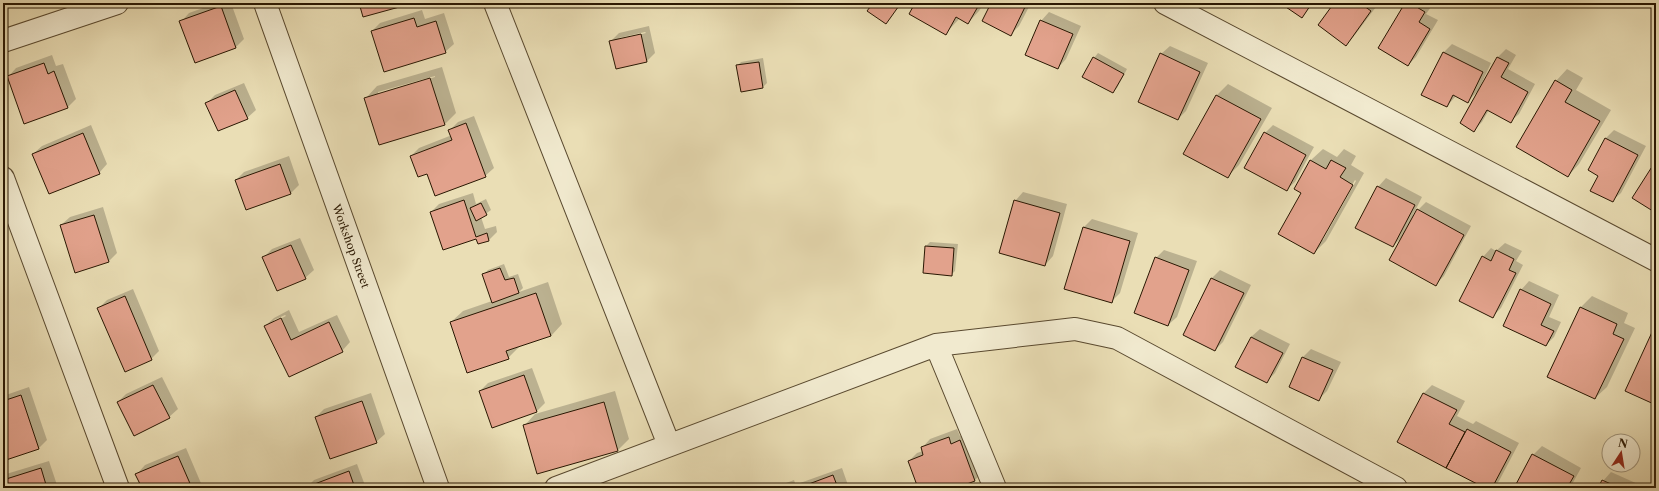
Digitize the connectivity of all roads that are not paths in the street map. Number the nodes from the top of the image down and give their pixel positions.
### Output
1 (117, 3) edge
2 (265, 3) edge
3 (495, 3) edge
4 (1165, 3) edge
5 (3, 41) edge
6 (3, 178) edge
7 (1656, 260) edge
8 (936, 345) junction
9 (669, 445) junction
10 (118, 488) edge
11 (438, 488) edge
12 (556, 488) edge
13 (995, 488) edge
14 (1396, 488) edge

1 - 5 street
2 - 11 street, Workshop Street
3 - 9 street
4 - 7 street
6 - 10 street
8 - 9 street
8 - 13 street
8 - 14 street
9 - 12 street

